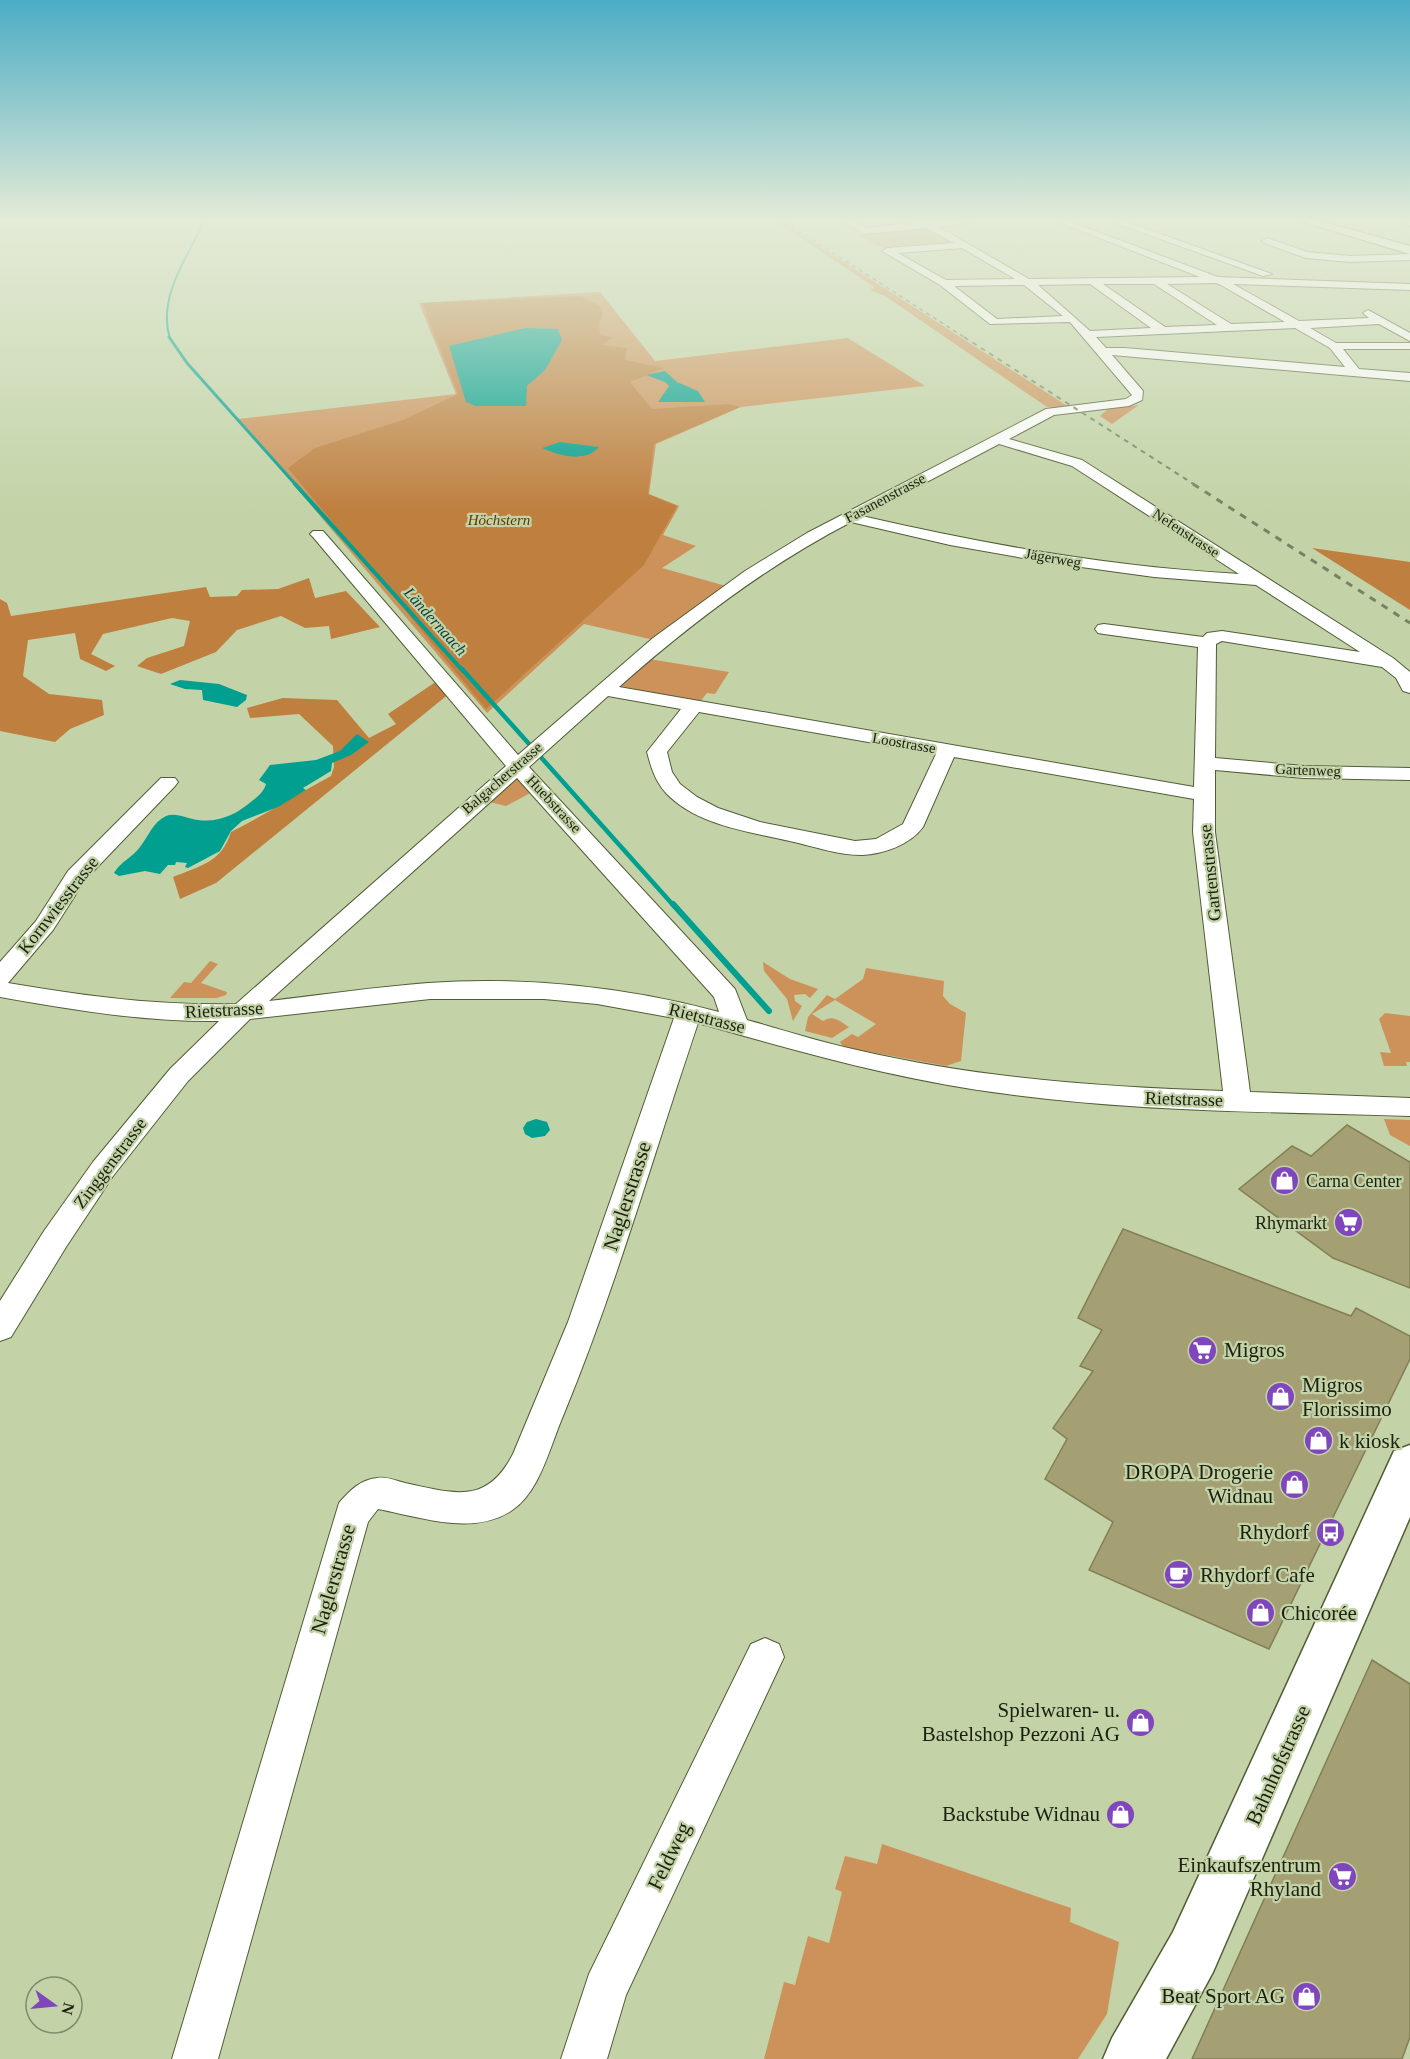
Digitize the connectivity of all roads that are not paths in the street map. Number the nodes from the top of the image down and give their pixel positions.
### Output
1 (989, 318) edge
2 (1145, 318) edge
3 (1214, 318) edge
4 (1287, 318) edge
5 (1378, 318) edge
6 (1072, 319) joint
7 (1383, 321) junction
8 (1297, 324) junction
9 (1229, 328) junction
10 (1163, 331) junction
11 (1087, 335) junction
12 (1410, 338) edge
13 (1334, 346) junction
14 (1410, 346) edge
15 (1104, 352) junction
16 (1355, 372) junction
17 (1410, 377) edge
18 (997, 440) junction
19 (849, 517) junction
20 (318, 534) dead end
21 (775, 559) joint
22 (1260, 580) junction
23 (1104, 629) dead end
24 (1208, 643) junction
25 (1387, 662) junction
26 (1410, 687) edge
27 (603, 690) junction
28 (694, 706) junction
29 (947, 751) junction
30 (520, 762) junction
31 (1207, 763) junction
32 (1410, 774) edge
33 (168, 782) dead end
34 (1204, 795) junction
35 (0, 977) edge
36 (0, 989) edge
37 (240, 1012) junction
38 (689, 1012) junction
39 (735, 1023) junction
40 (1238, 1102) junction
41 (1410, 1107) edge
42 (0, 1329) edge
43 (1410, 1465) edge
44 (765, 1657) dead end
45 (195, 2059) edge
46 (584, 2059) edge
47 (1133, 2059) edge

1 - 6 street
2 - 10 street
3 - 9 street
4 - 8 street
5 - 7 street
6 - 11 street
7 - 8 street
7 - 12 street
8 - 9 street
8 - 13 street
9 - 10 street
10 - 11 street
11 - 15 street
13 - 14 street
13 - 16 street
15 - 16 street
15 - 18 street
16 - 17 street
18 - 19 street, Fasanenstrasse
18 - 22 street, Nefenstrasse
19 - 21 street, Fasanenstrasse
19 - 22 street, Jägerweg
20 - 30 street, Huebstrasse
21 - 27 street, Balgacherstrasse
22 - 25 street, Nefenstrasse
23 - 24 street
24 - 25 street
24 - 31 street, Gartenstrasse
25 - 26 street, Nefenstrasse
27 - 28 street, Loostrasse
27 - 30 street, Balgacherstrasse
28 - 29 street, Loostrasse
28 - 29 street
29 - 34 street, Loostrasse
30 - 37 street, Balgacherstrasse
30 - 39 street, Huebstrasse
31 - 32 street, Gartenweg
31 - 34 street, Gartenstrasse
33 - 35 street, Kornwiesstrasse
34 - 40 street, Gartenstrasse
36 - 37 street, Rietstrasse
37 - 38 street, Rietstrasse
37 - 42 street, Zinggenstrasse
38 - 39 street, Rietstrasse
38 - 45 street, Naglerstrasse
39 - 40 street, Rietstrasse
40 - 41 street, Rietstrasse
43 - 47 main road, Bahnhofstrasse
44 - 46 street, Feldweg

